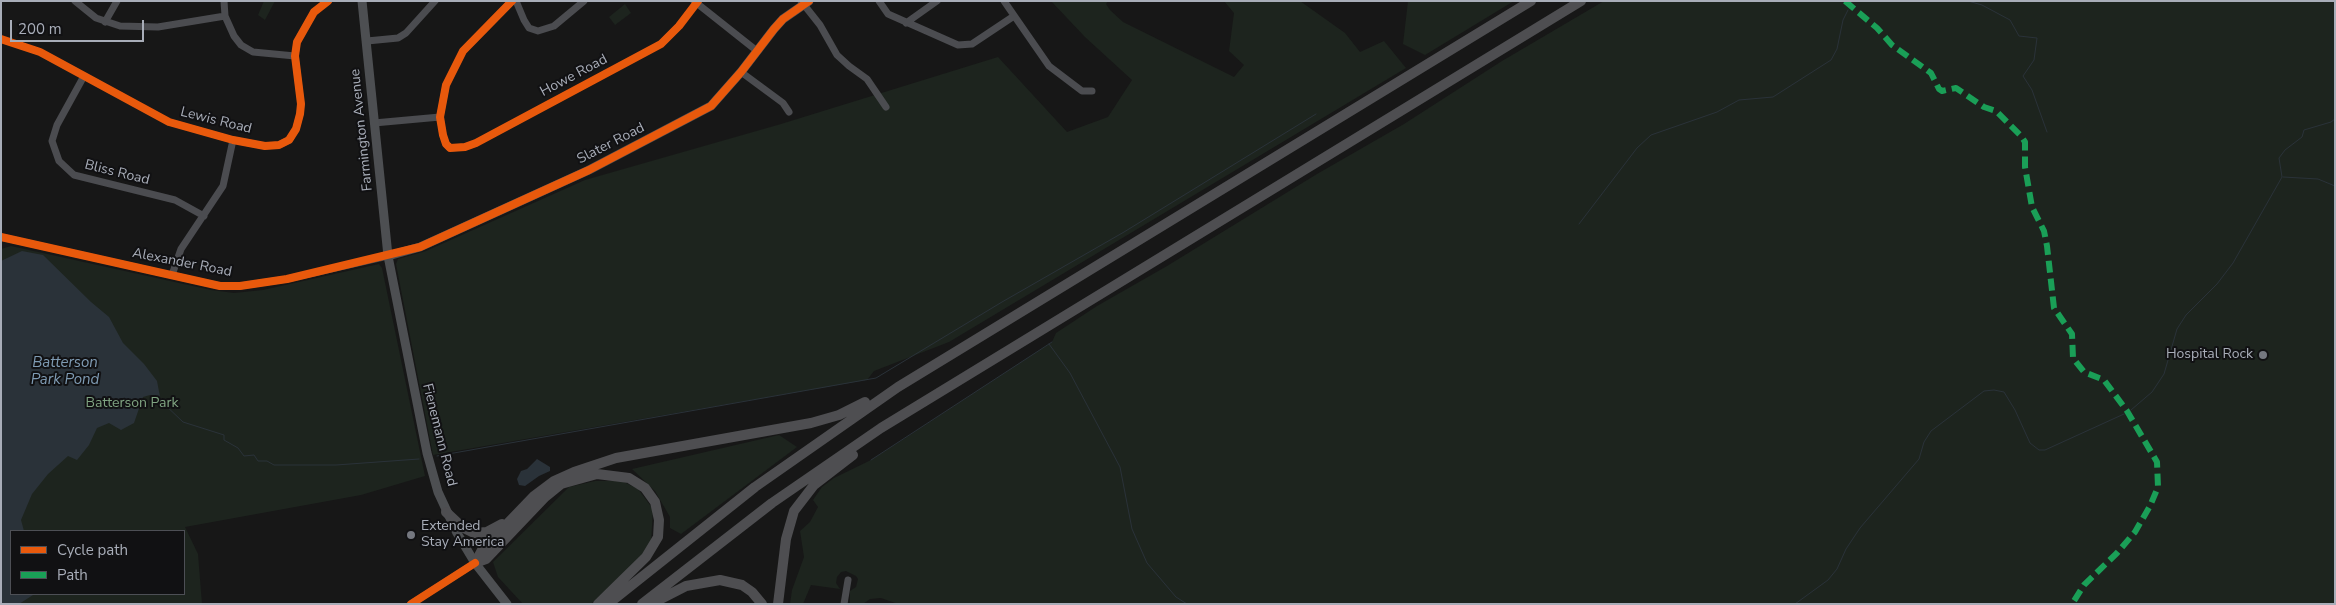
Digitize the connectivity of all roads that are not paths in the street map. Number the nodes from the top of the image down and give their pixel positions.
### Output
1 (74, 1) edge
2 (117, 1) edge
3 (224, 1) edge
4 (328, 1) edge
5 (362, 1) edge
6 (435, 1) edge
7 (512, 1) edge
8 (516, 1) edge
9 (584, 1) edge
10 (879, 1) edge
11 (937, 1) edge
12 (1004, 1) edge
13 (1530, 1) edge
14 (1581, 1) edge
15 (696, 2) edge
16 (805, 2) edge
17 (225, 16) junction
18 (1014, 16) junction
19 (105, 22) junction
20 (906, 23) junction
21 (1, 38) edge
22 (367, 41) junction
23 (757, 51) junction
24 (295, 56) junction
25 (741, 72) junction
26 (84, 76) junction
27 (1092, 92) dead end
28 (886, 107) dead end
29 (790, 112) dead end
30 (440, 118) junction
31 (374, 123) junction
32 (233, 140) junction
33 (204, 216) junction
34 (1, 237) edge
35 (388, 256) junction
36 (172, 275) junction
37 (898, 387) junction
38 (895, 419) junction
39 (446, 512) junction
40 (511, 519) junction
41 (475, 563) junction
42 (848, 580) dead end
43 (411, 604) edge
44 (507, 604) edge
45 (598, 604) edge
46 (608, 604) edge
47 (642, 604) edge
48 (651, 604) edge
49 (762, 604) edge
50 (778, 604) edge
51 (844, 604) edge

1 - 19 street
2 - 19 street
3 - 17 street
4 - 24 street, Lewis Road
5 - 22 main road, Farmington Avenue
6 - 22 street
7 - 30 street
8 - 9 street
10 - 20 street
11 - 20 street
12 - 18 street
13 - 37 highway
14 - 38 highway
15 - 23 street
15 - 30 street, Howe Road
16 - 23 main road, Slater Road
16 - 28 street
17 - 19 street
17 - 24 street
18 - 20 street
18 - 27 street
21 - 26 street, Lewis Road
22 - 31 main road, Farmington Avenue
23 - 25 main road, Slater Road
24 - 32 street, Lewis Road
25 - 29 street
25 - 35 main road, Slater Road
26 - 32 street, Lewis Road
26 - 33 street, Bliss Road
30 - 31 street
31 - 35 main road, Farmington Avenue
32 - 33 street
33 - 36 street
34 - 36 street, Alexander Road
35 - 36 street, Alexander Road
35 - 39 main road, Fienemann Road
37 - 40 highway
37 - 46 highway
38 - 47 highway
38 - 50 highway
39 - 40 highway
39 - 41 main road, Fienemann Road
40 - 41 highway
41 - 43 street
41 - 44 main road, Fienemann Road
41 - 45 highway
42 - 51 street
48 - 49 highway

